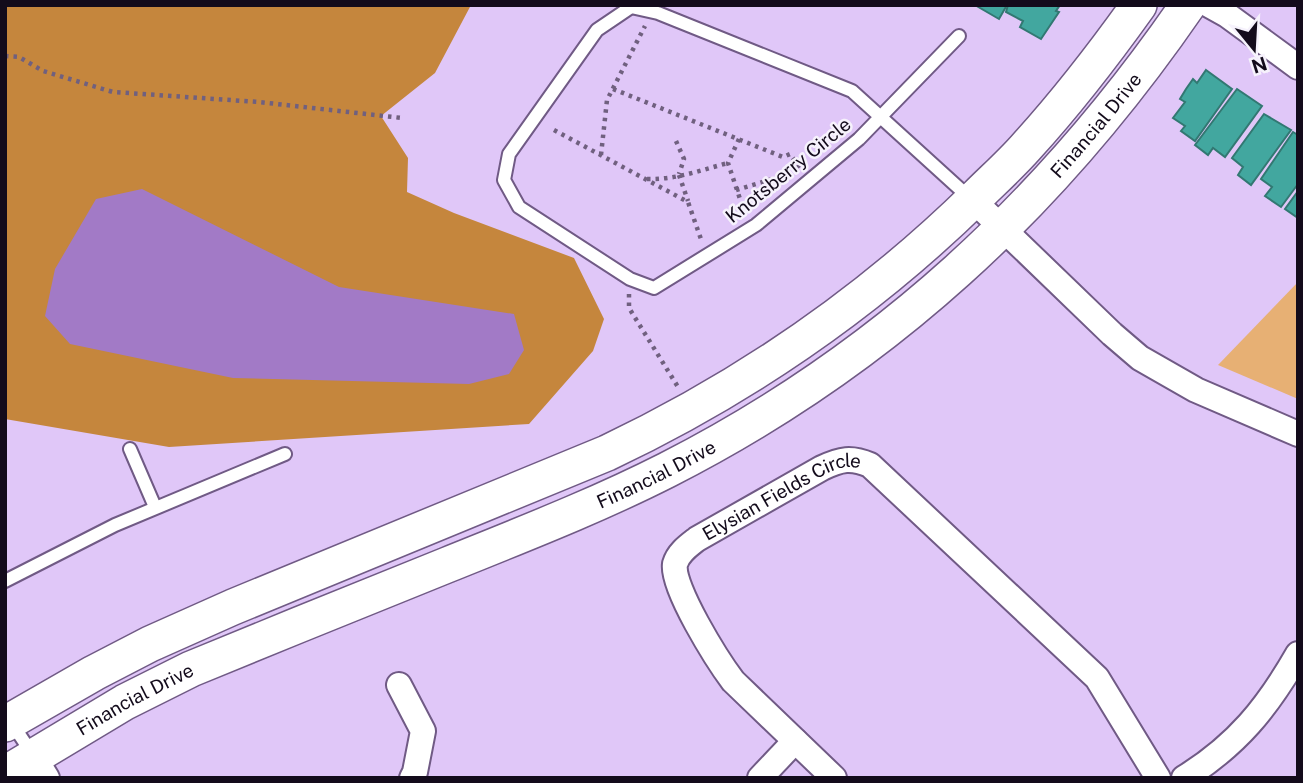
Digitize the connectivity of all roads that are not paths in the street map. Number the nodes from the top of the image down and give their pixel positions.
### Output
1 (1139, 5) edge
2 (1188, 5) edge
3 (1209, 5) edge
4 (959, 36) dead end
5 (1298, 67) edge
6 (882, 116) junction
7 (973, 200) junction
8 (1004, 229) junction
9 (1298, 434) edge
10 (130, 449) dead end
11 (285, 454) dead end
12 (155, 507) junction
13 (5, 581) edge
14 (1298, 654) edge
15 (399, 685) dead end
16 (7, 719) edge
17 (795, 741) junction
18 (28, 769) edge
19 (412, 778) edge
20 (760, 778) edge
21 (834, 778) edge
22 (1158, 778) edge
23 (1184, 778) edge

1 - 7 street, Financial Drive
2 - 8 street, Financial Drive
3 - 5 street
4 - 6 lane, Knotsberry Circle
6 - 6 lane, Knotsberry Circle
6 - 7 lane, Knotsberry Circle
7 - 8 street
7 - 16 street, Financial Drive
8 - 9 street
8 - 18 street, Financial Drive
10 - 12 lane
11 - 12 lane
12 - 13 lane
14 - 23 street
15 - 19 street
16 - 18 lane
17 - 20 street
17 - 21 street, Elysian Fields Circle
17 - 22 street, Elysian Fields Circle

